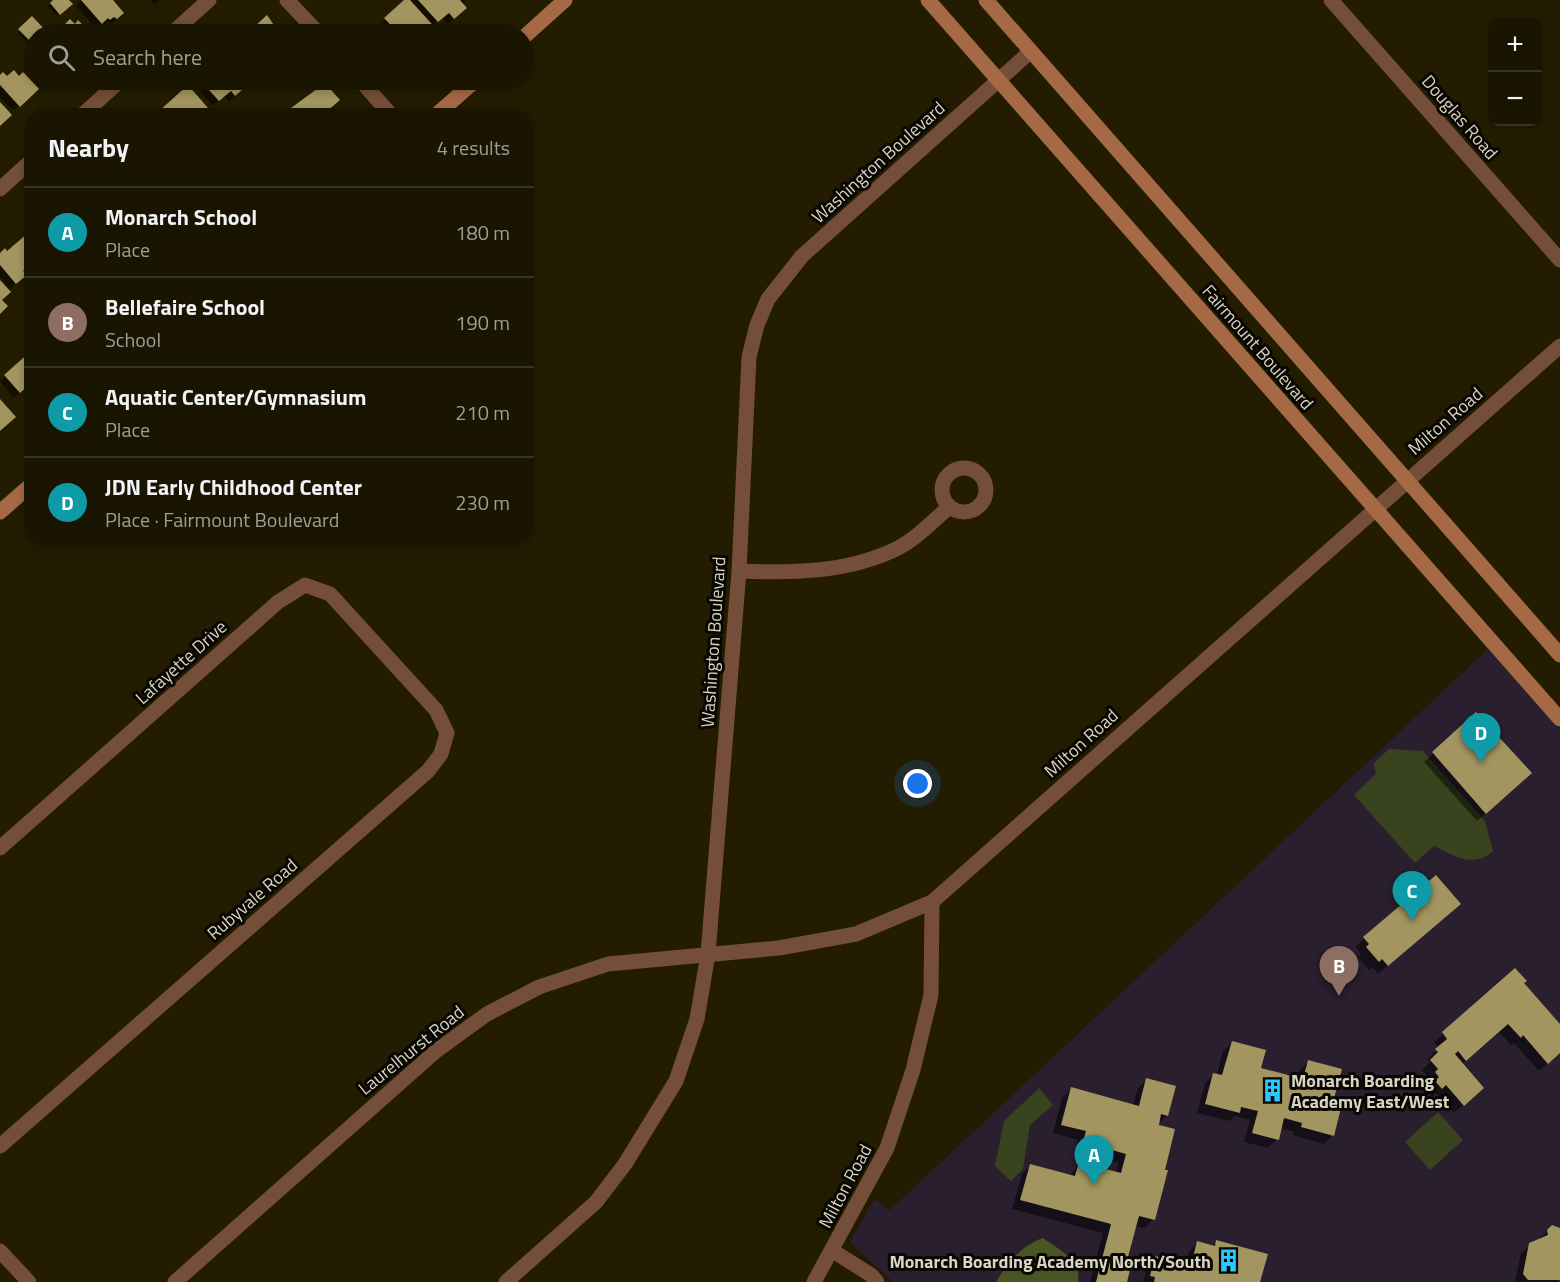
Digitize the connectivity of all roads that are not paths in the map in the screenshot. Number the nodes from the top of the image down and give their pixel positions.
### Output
1 (209, 0) edge
2 (287, 0) edge
3 (565, 0) edge
4 (928, 0) edge
5 (986, 0) edge
6 (1331, 0) edge
7 (182, 24) edge
8 (310, 24) edge
9 (534, 28) edge
10 (1030, 52) junction
11 (999, 80) junction
12 (110, 90) edge
13 (369, 90) edge
14 (465, 90) edge
15 (90, 108) edge
16 (386, 108) edge
17 (444, 108) edge
18 (24, 167) edge
19 (0, 189) edge
20 (1560, 260) edge
21 (1560, 346) edge
22 (1407, 481) junction
23 (24, 491) edge
24 (949, 507) dead end
25 (1375, 510) junction
26 (0, 513) edge
27 (739, 571) junction
28 (1560, 655) edge
29 (390, 659) joint
30 (1560, 719) edge
31 (0, 848) edge
32 (932, 902) junction
33 (708, 954) junction
34 (0, 1146) edge
35 (0, 1251) edge
36 (833, 1251) junction
37 (30, 1282) edge
38 (175, 1282) edge
39 (506, 1282) edge
40 (814, 1282) edge
41 (877, 1282) edge

1 - 7 street
2 - 8 street
3 - 9 main road
4 - 11 main road, Fairmount Boulevard
5 - 10 main road, Fairmount Boulevard
6 - 20 street, Douglas Road
10 - 11 street, Washington Boulevard
10 - 22 main road, Fairmount Boulevard
11 - 25 main road, Fairmount Boulevard
11 - 27 street, Washington Boulevard
12 - 15 street
13 - 16 street
14 - 17 main road
18 - 19 street
21 - 22 street, Milton Road
22 - 25 street, Milton Road
22 - 28 main road, Fairmount Boulevard
23 - 26 main road
24 - 27 street
25 - 30 main road, Fairmount Boulevard
25 - 32 street, Milton Road
27 - 33 street, Washington Boulevard
29 - 31 street, Lafayette Drive
29 - 34 street, Rubyvale Road
32 - 33 street, Laurelhurst Road
32 - 36 street, Milton Road
33 - 38 street, Laurelhurst Road
33 - 39 street, Washington Boulevard
35 - 37 street
36 - 40 street, Milton Road
36 - 41 street

